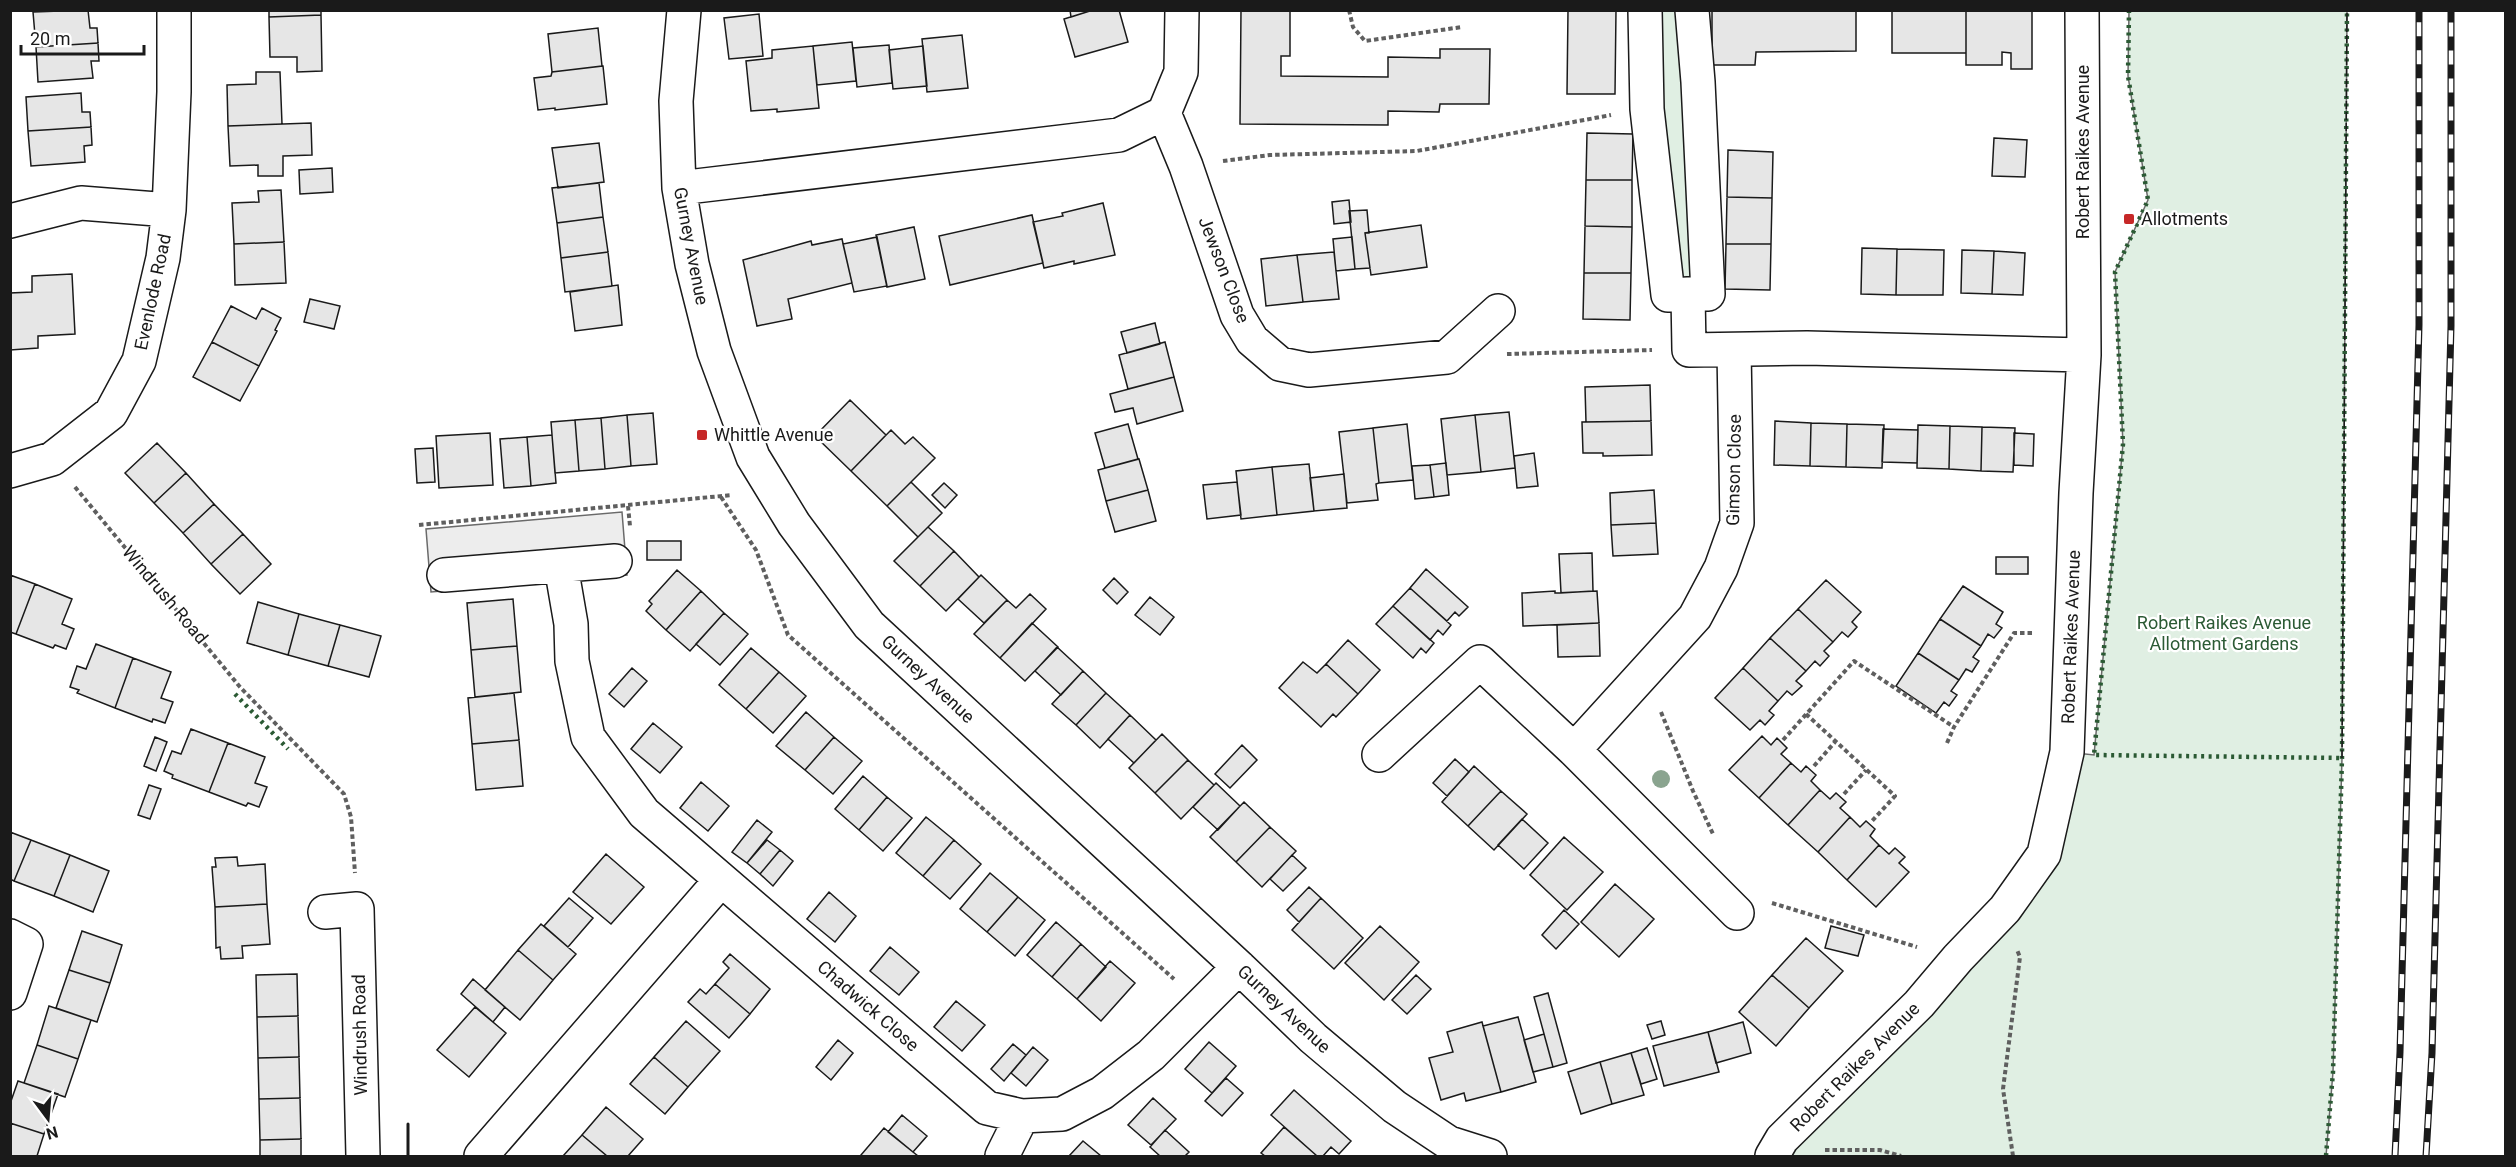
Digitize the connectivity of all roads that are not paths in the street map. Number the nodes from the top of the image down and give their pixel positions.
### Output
1 (174, 10) edge
2 (684, 10) edge
3 (1182, 10) edge
4 (1645, 10) edge
5 (1692, 10) edge
6 (2082, 10) edge
7 (1164, 113) junction
8 (679, 188) junction
9 (169, 210) junction
10 (10, 220) edge
11 (1688, 294) junction
12 (1498, 311) dead end
13 (1734, 350) junction
14 (2084, 355) junction
15 (10, 471) edge
16 (615, 561) dead end
17 (561, 566) junction
18 (444, 575) dead end
19 (1574, 750) junction
20 (1379, 756) dead end
21 (721, 880) junction
22 (1749, 906) road end
23 (325, 912) dead end
24 (10, 936) edge
25 (1239, 967) junction
26 (10, 993) edge
27 (1022, 1116) junction
28 (1777, 1148) edge
29 (363, 1156) edge
30 (481, 1156) edge
31 (1002, 1156) edge
32 (1490, 1156) edge

1 - 9 street, Evenlode Road
2 - 8 street, Gurney Avenue
3 - 7 street
4 - 11 street
5 - 11 street
6 - 14 street, Robert Raikes Avenue
7 - 8 street
7 - 12 street, Jewson Close
8 - 25 street, Gurney Avenue
9 - 10 street
9 - 15 street, Evenlode Road
11 - 13 street
13 - 14 street
13 - 19 street, Gimson Close
14 - 28 street, Robert Raikes Avenue
16 - 17 street
17 - 18 street
17 - 21 street, Chadwick Close
19 - 20 street
19 - 22 street
21 - 27 street, Chadwick Close
21 - 30 street
23 - 29 street, Windrush Road
24 - 26 street
25 - 27 street, Chadwick Close
25 - 32 street, Gurney Avenue
27 - 31 street

